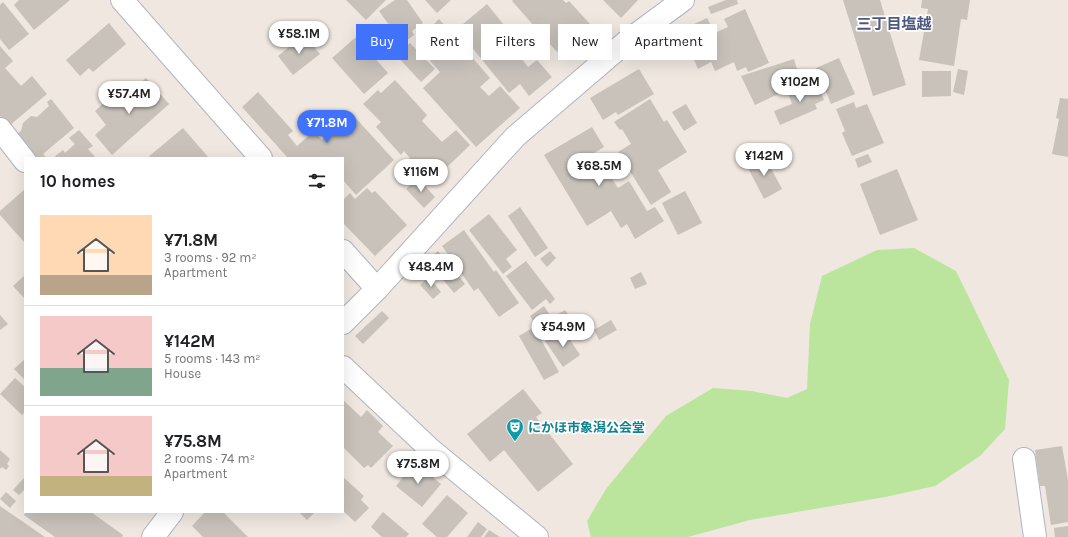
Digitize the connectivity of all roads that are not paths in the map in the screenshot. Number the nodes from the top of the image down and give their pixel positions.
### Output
1 (122, 0) edge
2 (683, 0) edge
3 (0, 129) edge
4 (260, 157) edge
5 (24, 159) edge
6 (344, 252) edge
7 (377, 289) junction
8 (344, 322) edge
9 (344, 368) edge
10 (1024, 459) dead end
11 (171, 513) edge
12 (153, 537) edge
13 (537, 537) edge
14 (1035, 537) edge

1 - 4 street
2 - 7 street
3 - 5 street
6 - 7 street
7 - 8 street
9 - 13 street
10 - 14 street
11 - 12 street

